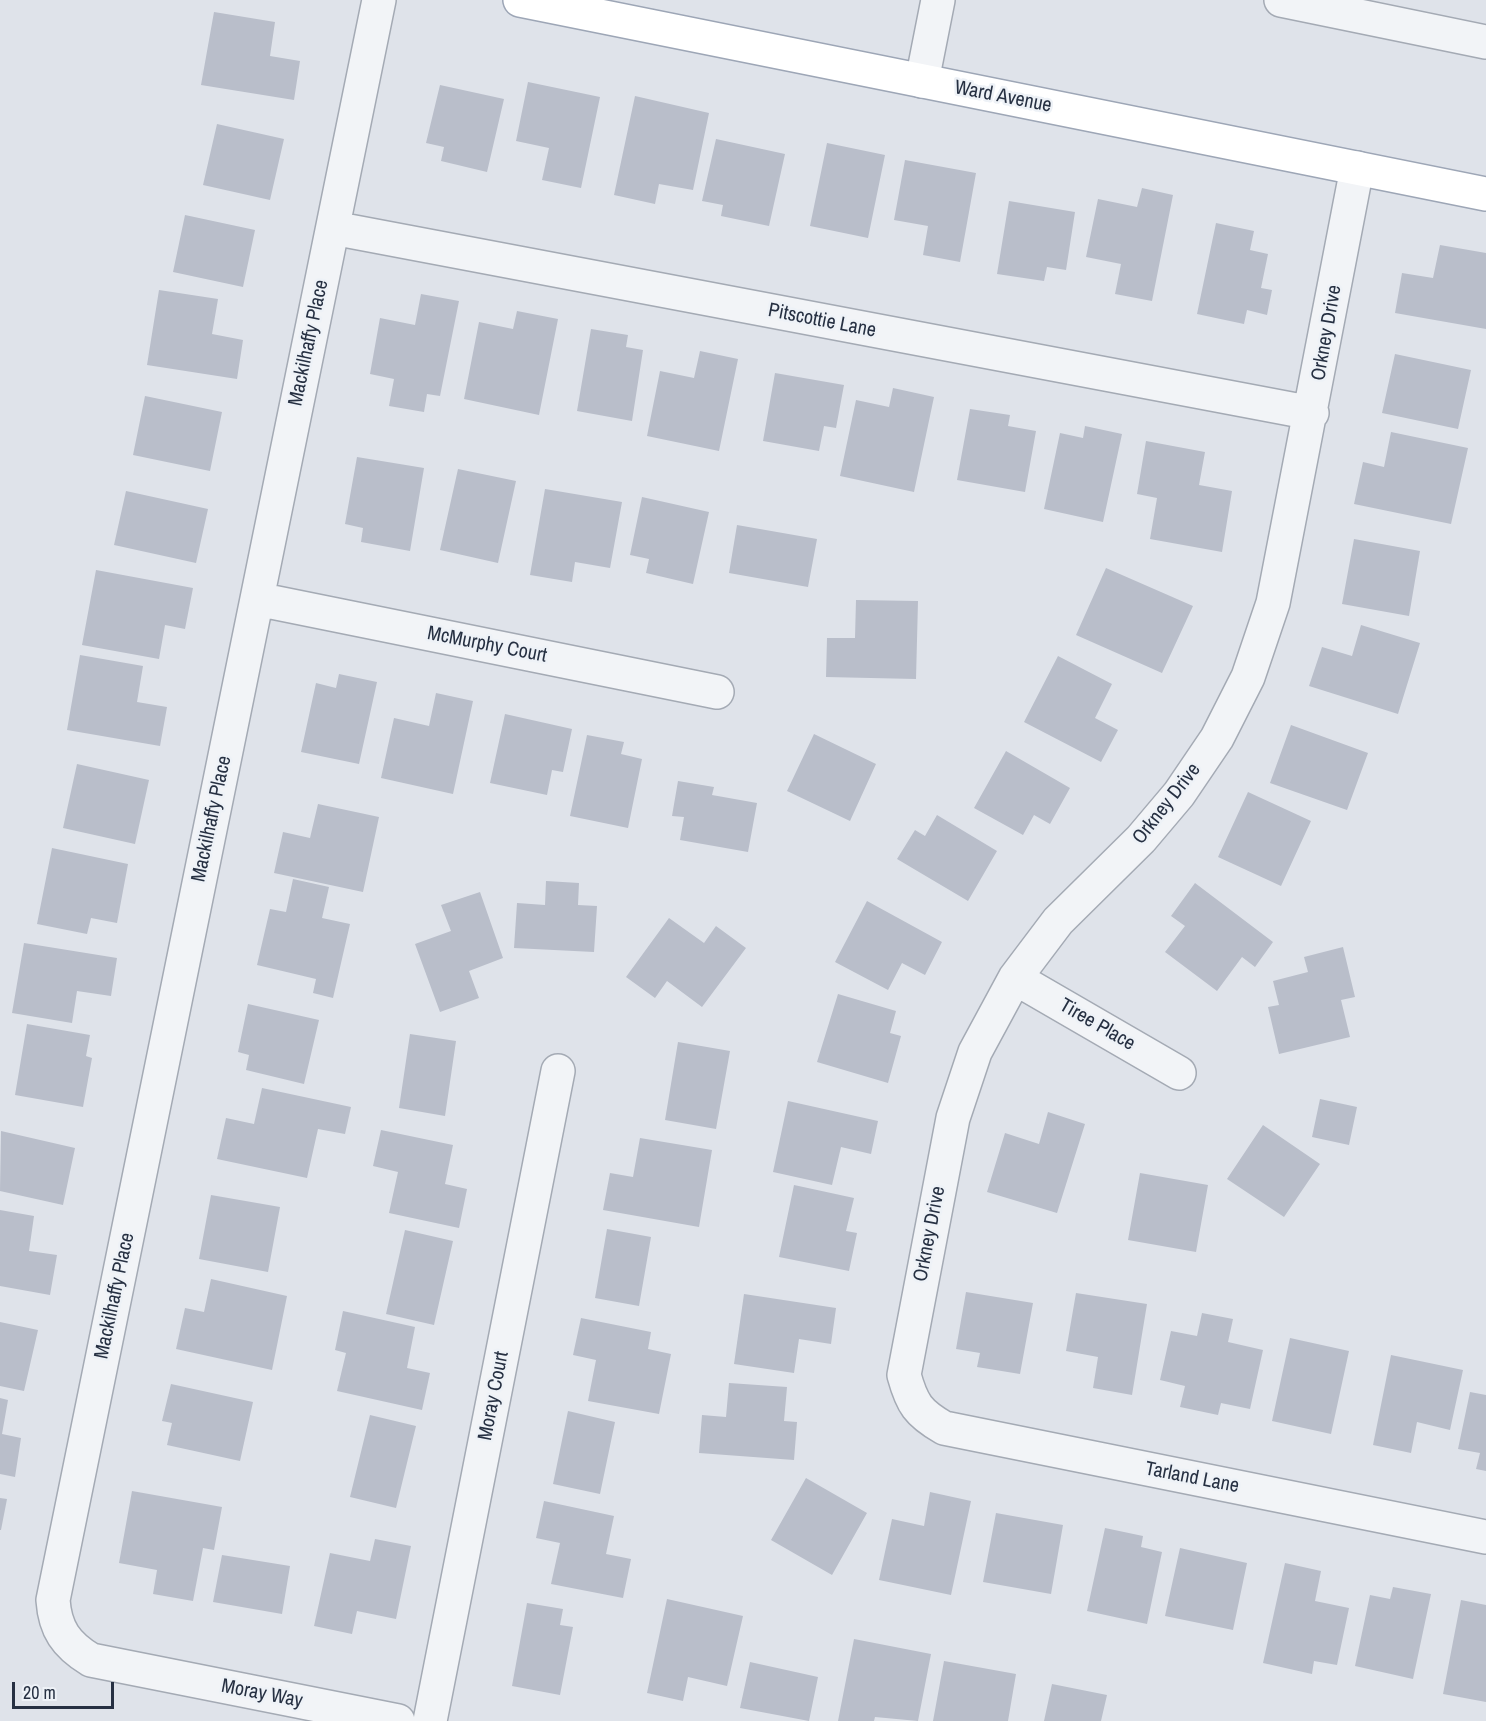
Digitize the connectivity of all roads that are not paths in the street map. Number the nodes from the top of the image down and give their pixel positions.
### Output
1 (378, 0) edge
2 (520, 0) edge
3 (939, 0) edge
4 (1281, 0) edge
5 (1486, 42) edge
6 (922, 81) junction
7 (1357, 168) junction
8 (1486, 194) edge
9 (333, 228) junction
10 (1312, 413) junction
11 (257, 599) junction
12 (717, 692) dead end
13 (1015, 978) junction
14 (558, 1071) dead end
15 (1179, 1073) dead end
16 (910, 1398) joint
17 (1486, 1537) edge
18 (63, 1637) joint
19 (398, 1721) edge
20 (430, 1721) edge

1 - 9 street, Mackilhaffy Place
2 - 6 main road, Ward Avenue
3 - 6 street
4 - 5 street
6 - 7 main road, Ward Avenue
7 - 8 main road, Ward Avenue
7 - 10 street, Orkney Drive
9 - 10 street, Pitscottie Lane
9 - 11 street, Mackilhaffy Place
10 - 13 street, Orkney Drive
11 - 12 street, McMurphy Court
11 - 18 street, Mackilhaffy Place
13 - 15 street, Tiree Place
13 - 16 street, Orkney Drive
14 - 20 street, Moray Court
16 - 17 street, Tarland Lane
18 - 19 street, Moray Way

